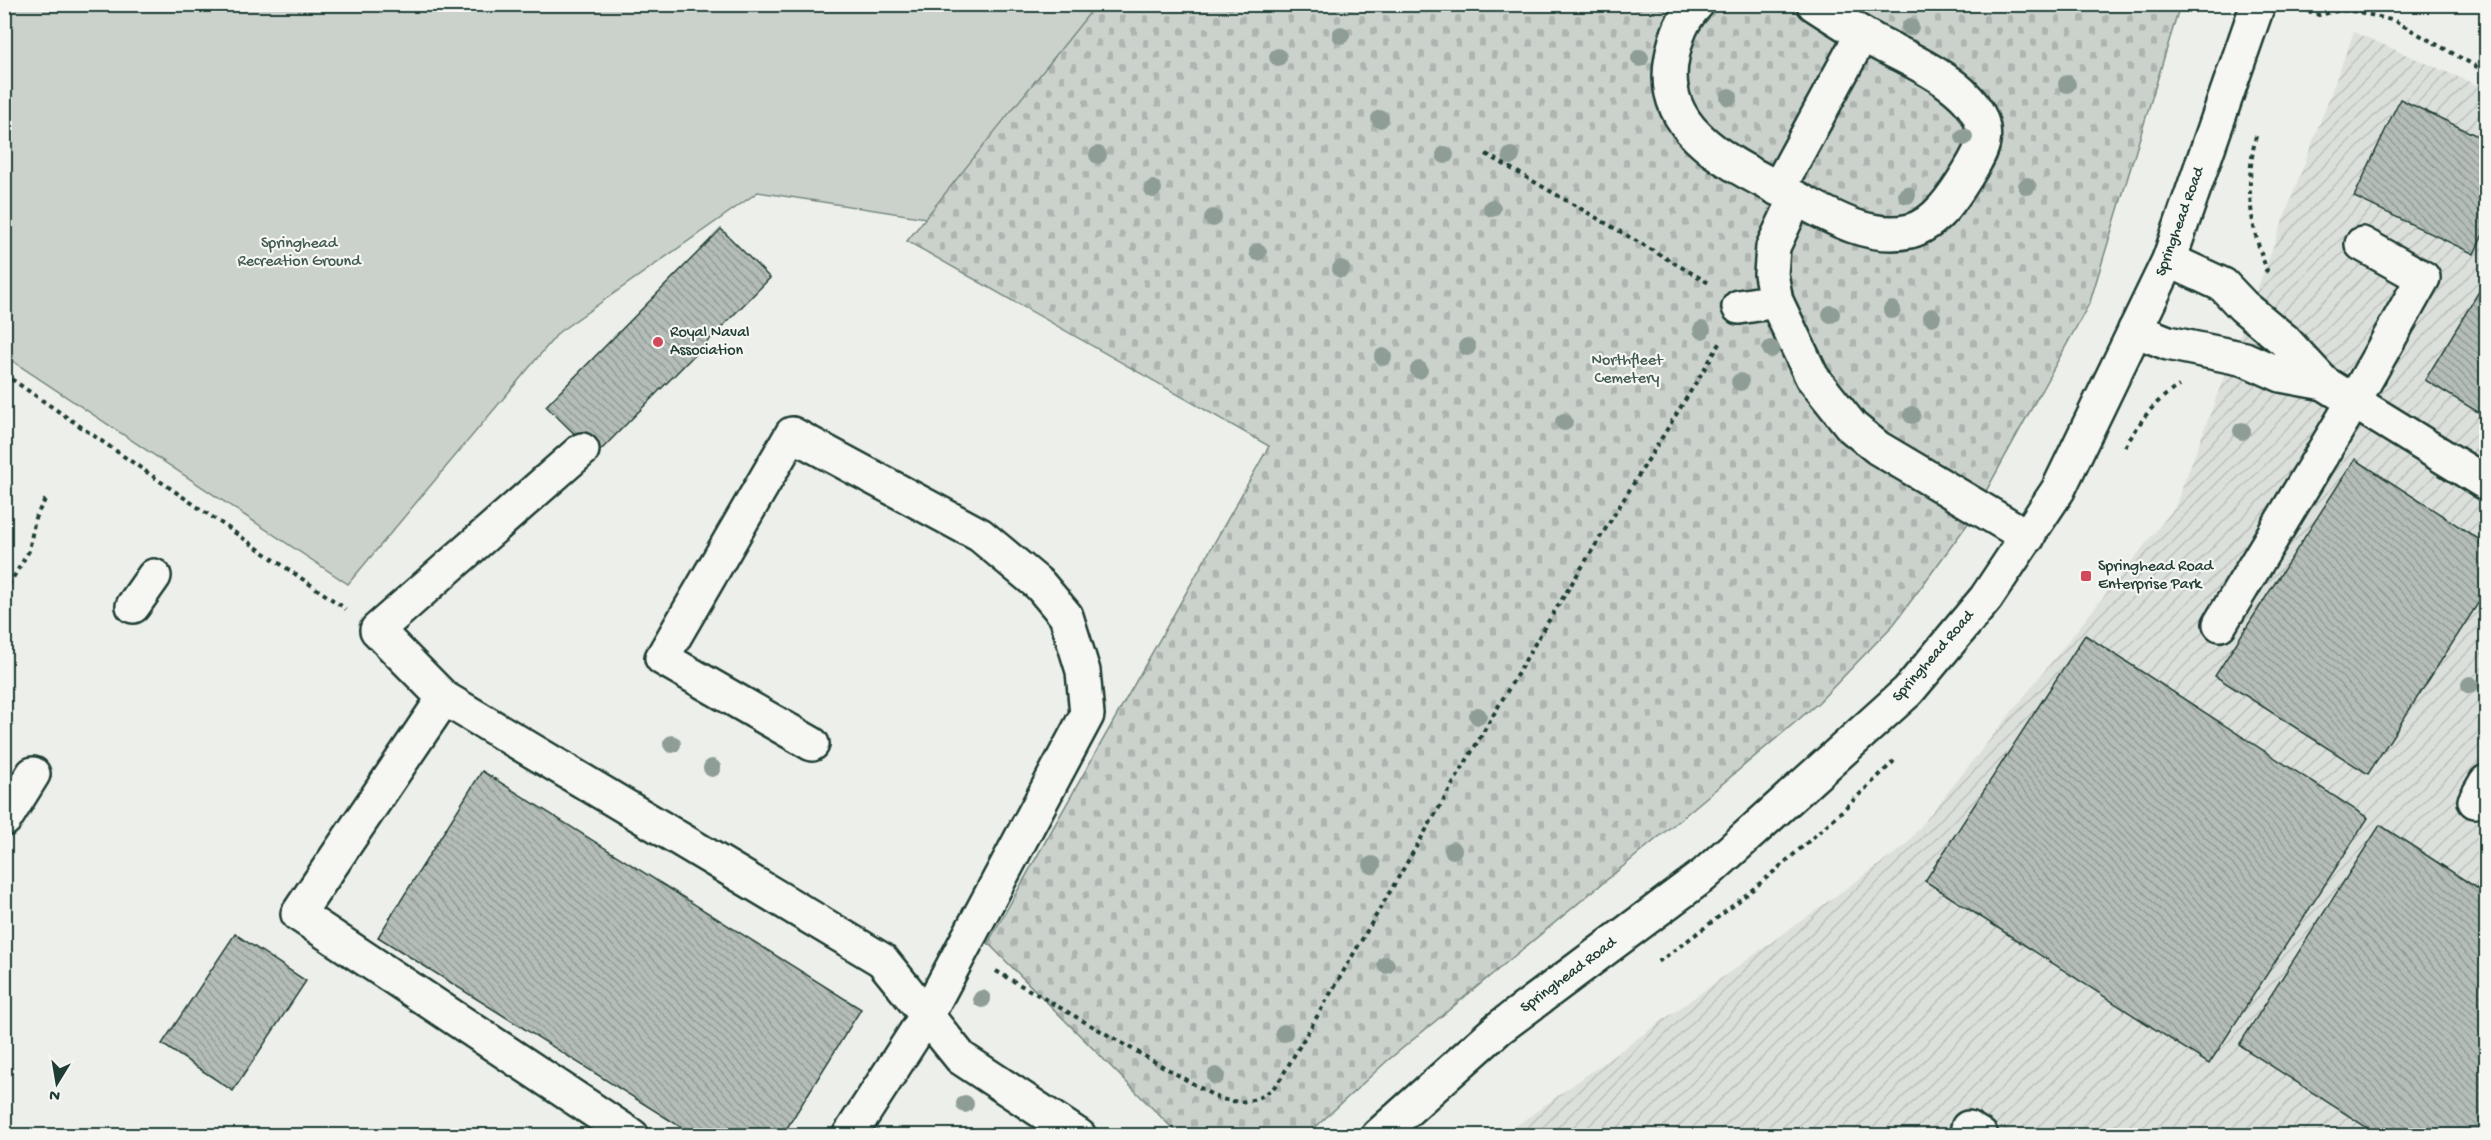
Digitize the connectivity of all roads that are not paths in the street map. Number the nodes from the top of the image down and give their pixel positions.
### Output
1 (1697, 4) edge
2 (1814, 4) edge
3 (2258, 4) edge
4 (1862, 34) junction
5 (1787, 193) junction
6 (2362, 244) dead end
7 (2169, 260) junction
8 (1776, 301) junction
9 (1739, 307) road end
10 (2135, 330) junction
11 (2324, 383) junction
12 (2354, 401) junction
13 (582, 450) dead end
14 (2487, 483) edge
15 (2028, 537) junction
16 (154, 576) dead end
17 (133, 606) dead end
18 (2220, 624) dead end
19 (444, 698) junction
20 (812, 744) dead end
21 (33, 774) dead end
22 (5, 819) edge
23 (927, 1015) junction
24 (632, 1136) edge
25 (849, 1136) edge
26 (1079, 1136) edge
27 (1378, 1136) edge

1 - 5 main road
2 - 4 main road
3 - 7 main road, Springhead Road
4 - 5 main road
4 - 5 main road
5 - 8 main road
6 - 12 main road
7 - 10 main road, Springhead Road
7 - 11 main road
8 - 9 main road
8 - 15 main road
10 - 11 main road
10 - 15 main road, Springhead Road
11 - 12 main road
12 - 14 main road
12 - 18 main road
13 - 19 main road
15 - 27 main road, Springhead Road
16 - 17 main road
19 - 23 main road
19 - 24 main road
20 - 23 main road
21 - 22 main road
23 - 25 main road
23 - 26 main road

